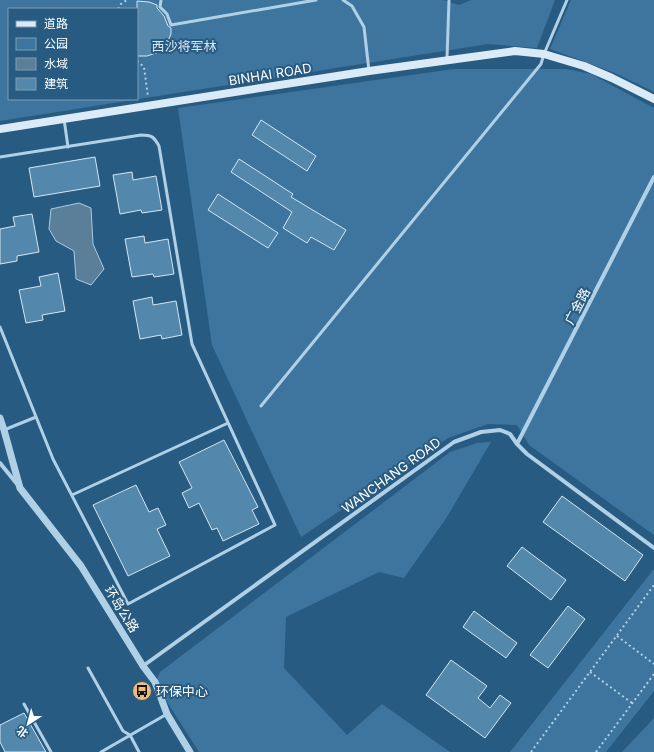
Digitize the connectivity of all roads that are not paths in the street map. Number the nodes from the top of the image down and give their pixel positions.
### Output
1 (161, 0) edge
2 (316, 0) edge
3 (343, 0) edge
4 (449, 0) edge
5 (567, 0) edge
6 (544, 54) junction
7 (447, 60) junction
8 (368, 71) junction
9 (654, 99) edge
10 (64, 119) junction
11 (0, 129) edge
12 (68, 147) junction
13 (0, 158) edge
14 (654, 177) edge
15 (0, 327) edge
16 (260, 406) dead end
17 (36, 417) junction
18 (0, 418) edge
19 (228, 423) junction
20 (4, 430) junction
21 (517, 444) junction
22 (0, 463) edge
23 (20, 488) junction
24 (72, 496) junction
25 (654, 548) edge
26 (143, 666) junction
27 (88, 668) dead end
28 (24, 704) dead end
29 (167, 714) junction
30 (130, 735) junction
31 (51, 752) edge
32 (101, 752) edge
33 (139, 752) edge
34 (190, 752) edge

1 - 2 lane
3 - 8 lane
4 - 7 lane
5 - 6 lane
6 - 7 main road, BINHAI ROAD
6 - 9 main road, BINHAI ROAD
6 - 16 lane
7 - 8 main road, BINHAI ROAD
8 - 10 main road, BINHAI ROAD
10 - 11 main road, BINHAI ROAD
10 - 12 lane
12 - 13 lane
12 - 19 lane
14 - 21 street, 广金路
15 - 17 lane
17 - 20 lane
17 - 24 lane
18 - 20 street
19 - 24 lane
19 - 24 lane
20 - 23 street
21 - 25 street, WANCHANG ROAD
21 - 26 street, WANCHANG ROAD
22 - 23 street
23 - 26 street, 环岛公路
26 - 29 street, 环岛公路
27 - 30 lane
28 - 31 lane
29 - 30 lane
29 - 34 street, 环岛公路
30 - 32 lane
30 - 33 lane

